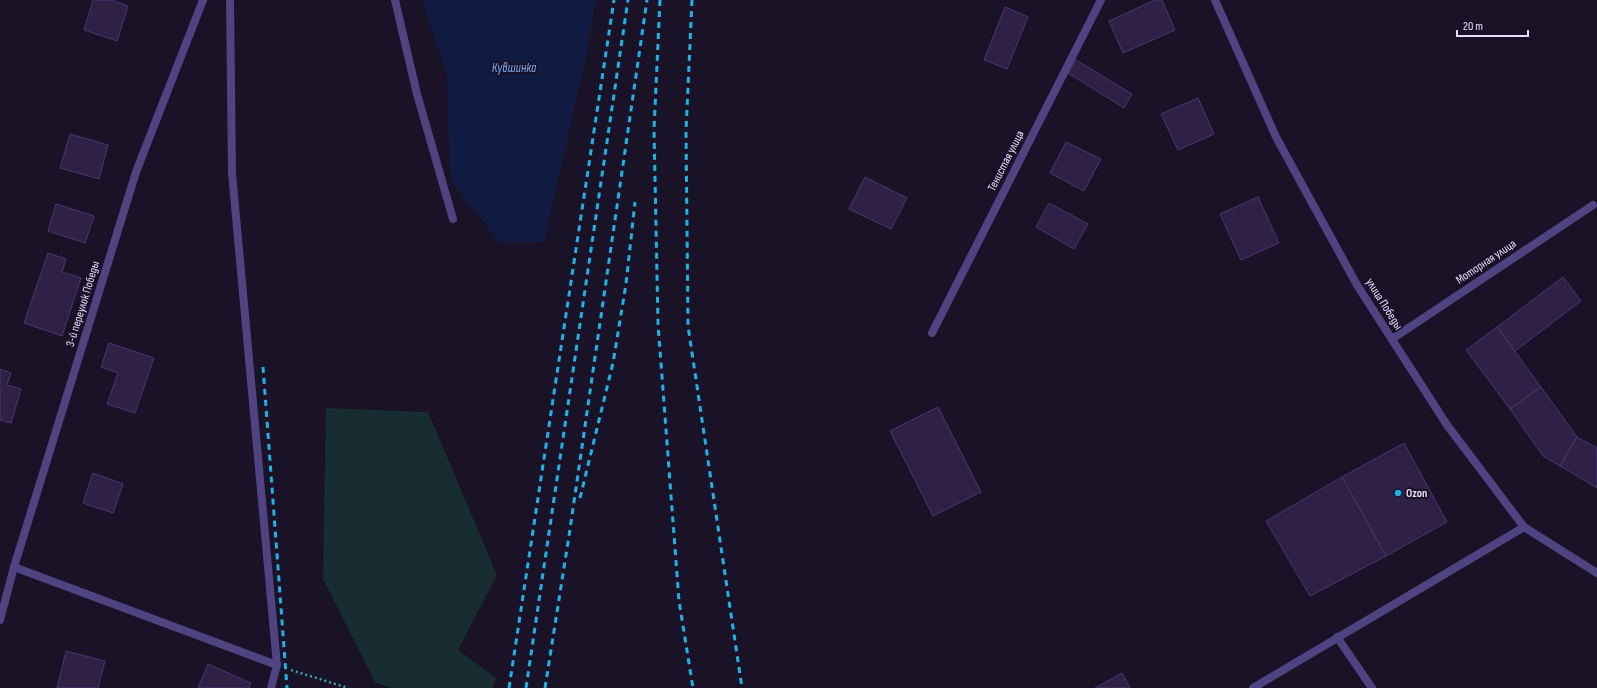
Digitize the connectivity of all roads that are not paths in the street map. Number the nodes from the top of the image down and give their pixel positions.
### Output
1 (203, 0) edge
2 (230, 0) edge
3 (395, 0) edge
4 (1101, 0) edge
5 (1214, 0) edge
6 (1593, 205) dead end
7 (453, 219) dead end
8 (932, 333) dead end
9 (1392, 339) junction
10 (1524, 527) junction
11 (14, 567) junction
12 (1597, 573) edge
13 (0, 620) edge
14 (1337, 637) junction
15 (277, 665) junction
16 (271, 688) edge
17 (1253, 688) edge
18 (1372, 688) edge

1 - 11 street, 3-й переулок Победы
2 - 15 street
3 - 7 street
4 - 8 street, Тенистая улица
5 - 9 street, улица Победы
6 - 9 street, Моторная улица
9 - 10 street, улица Победы
10 - 12 street, улица Победы
10 - 14 street
11 - 13 street, 3-й переулок Победы
11 - 15 street
14 - 17 street
14 - 18 street
15 - 16 street

